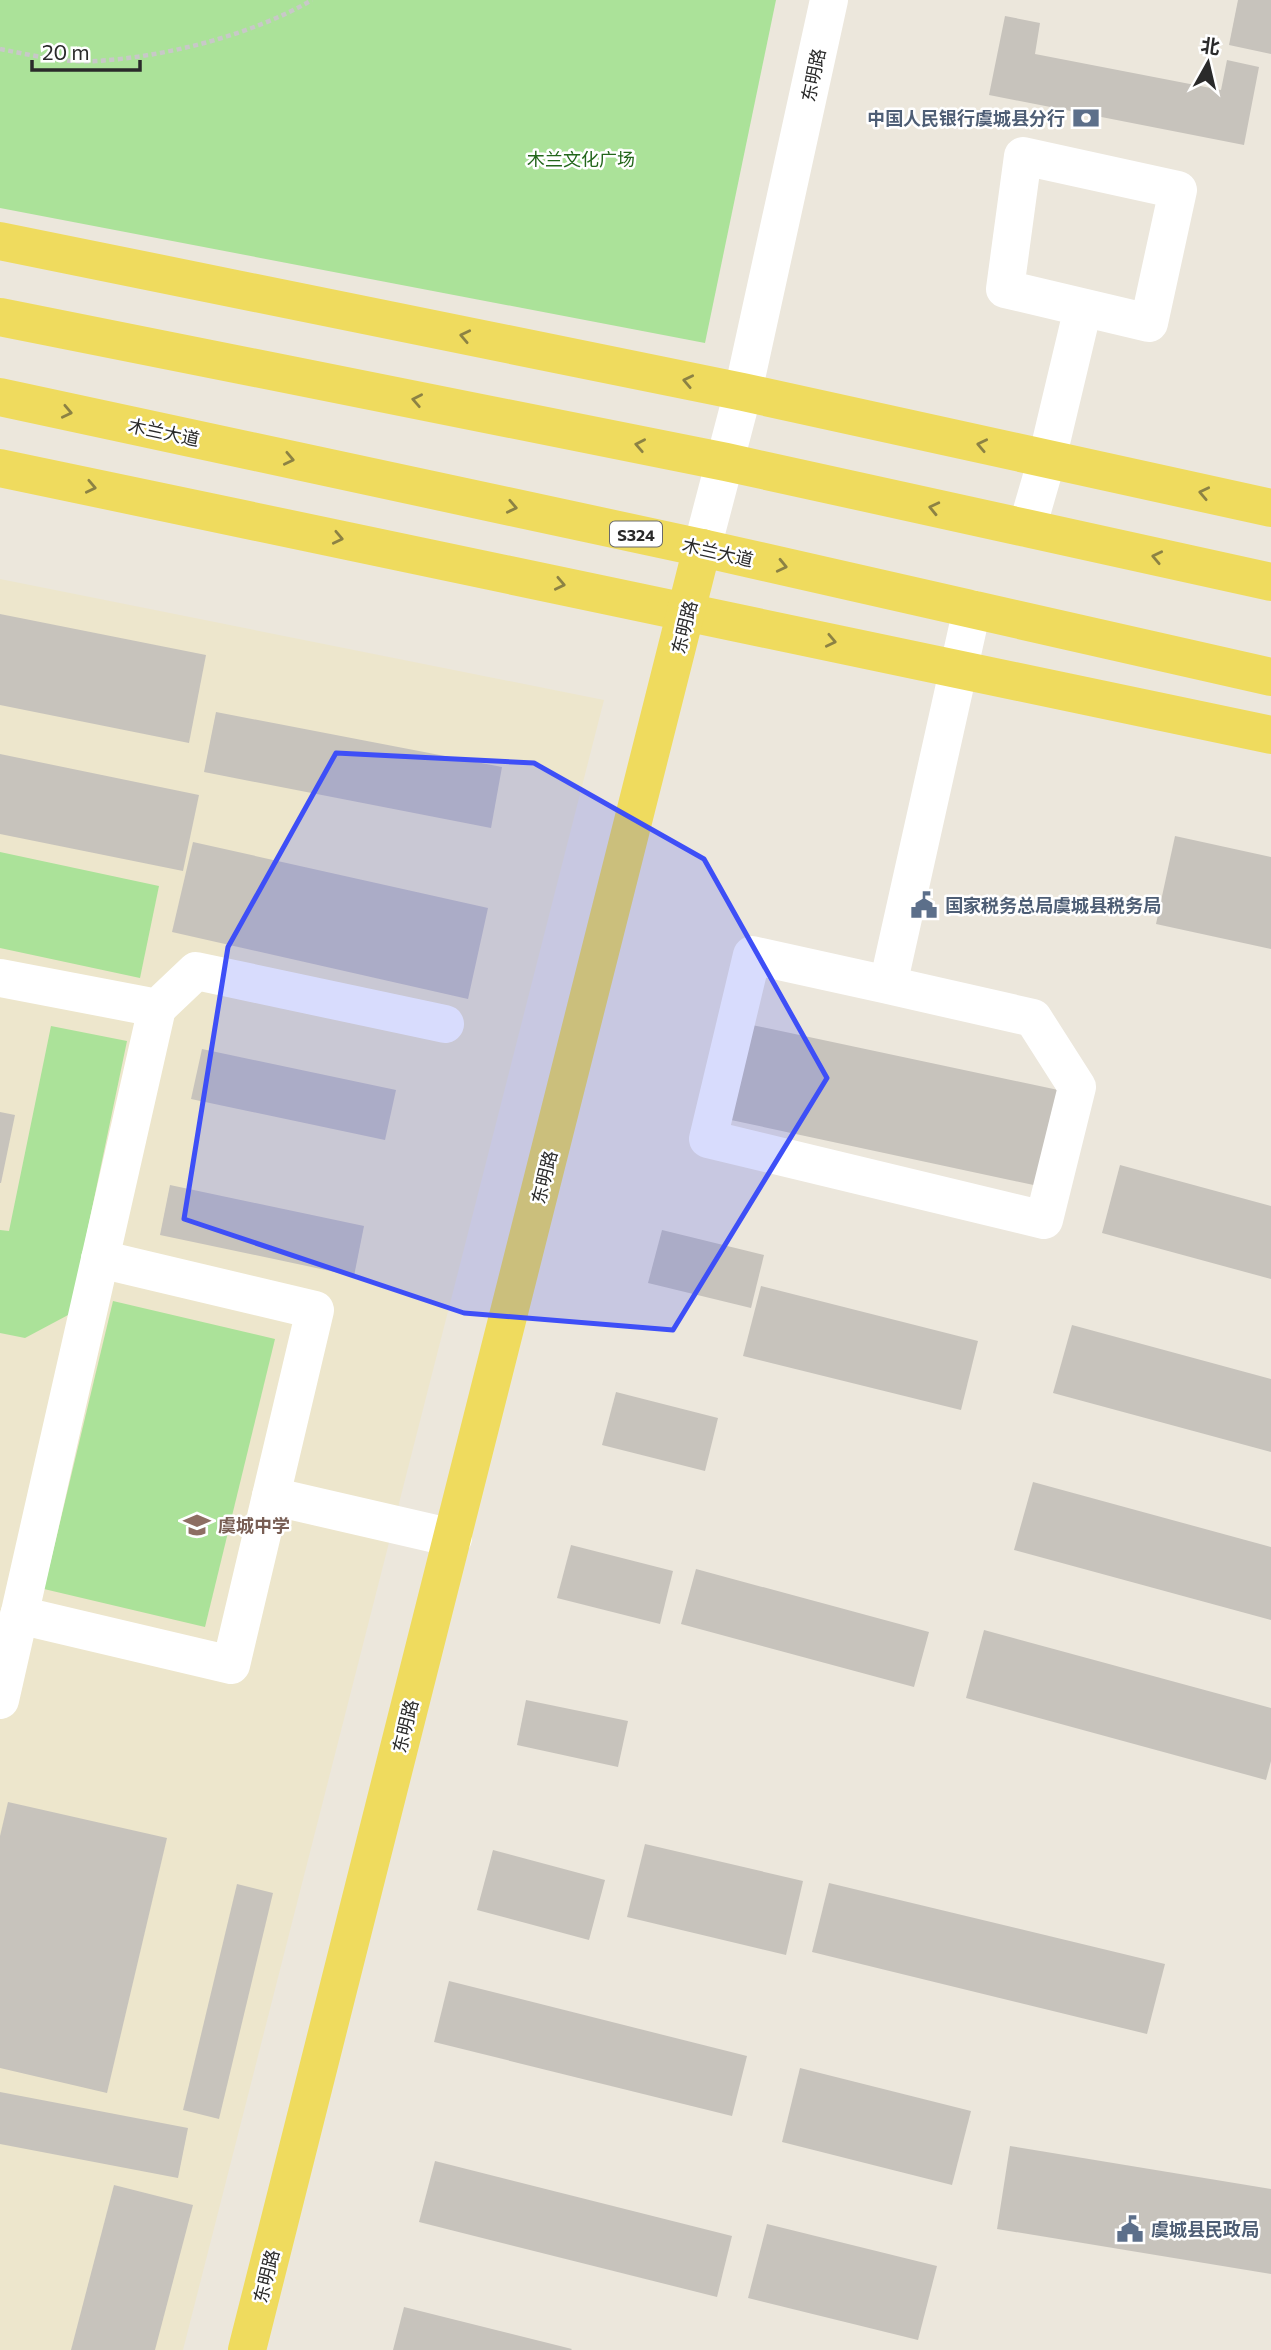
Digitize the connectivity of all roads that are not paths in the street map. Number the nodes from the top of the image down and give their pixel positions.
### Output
1 (830, 0) edge
2 (0, 241) edge
3 (1083, 308) junction
4 (0, 317) edge
5 (743, 393) junction
6 (0, 397) edge
7 (1047, 459) junction
8 (726, 462) junction
9 (0, 468) edge
10 (1271, 508) edge
11 (1027, 528) junction
12 (702, 548) junction
13 (1271, 582) edge
14 (972, 609) junction
15 (688, 611) junction
16 (958, 668) junction
17 (1271, 677) edge
18 (1271, 735) edge
19 (0, 978) edge
20 (888, 985) junction
21 (157, 1008) junction
22 (446, 1024) dead end
23 (100, 1259) junction
24 (271, 1496) junction
25 (453, 1538) junction
26 (19, 1615) junction
27 (0, 1699) edge
28 (247, 2350) edge

1 - 5 street, 东明路
5 -> 2 main road
3 - 3 street
3 - 7 street
8 -> 4 main road
7 -> 5 main road
5 - 8 street, 东明路
6 -> 12 main road, 木兰大道 / S324
10 -> 7 main road
7 - 11 street
11 -> 8 main road
8 - 12 street, 东明路
9 -> 15 main road
13 -> 11 main road
12 -> 14 main road, 木兰大道 / S324
12 - 15 main road, 东明路
14 - 16 street
14 - 17 main road, 木兰大道 / S324
15 -> 16 main road
15 - 25 main road, 东明路
16 - 18 main road
16 - 20 street
19 - 21 street
20 - 20 street
21 - 22 street
21 - 23 street
23 - 24 street
23 - 26 street
24 - 25 street
24 - 26 street
25 - 28 main road, 东明路
26 - 27 street

